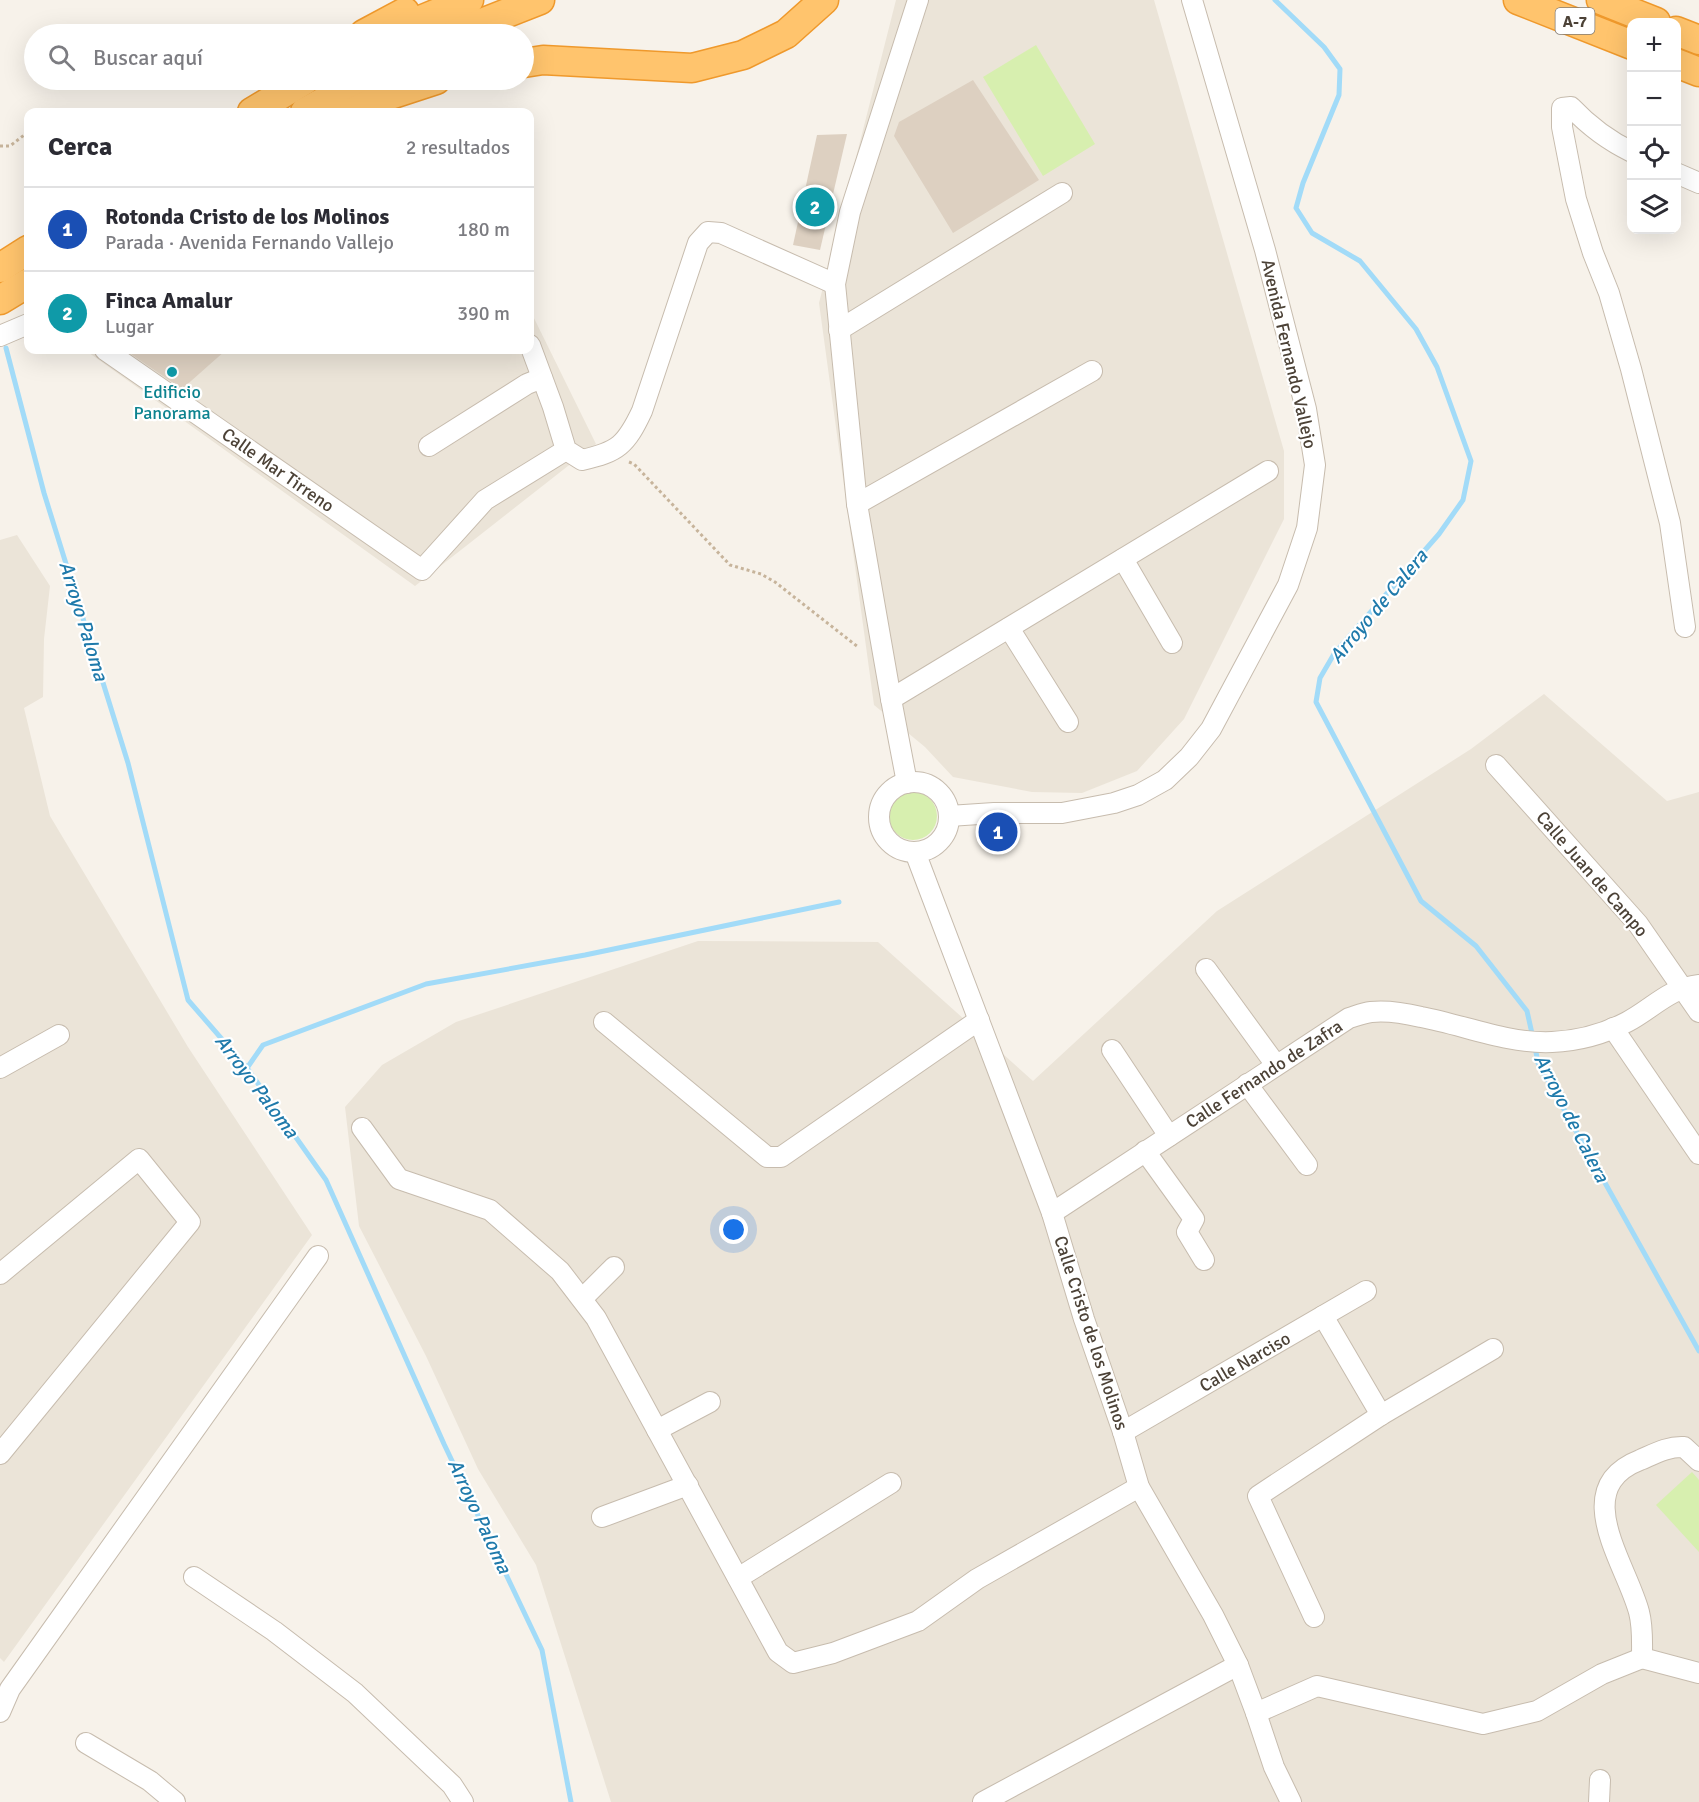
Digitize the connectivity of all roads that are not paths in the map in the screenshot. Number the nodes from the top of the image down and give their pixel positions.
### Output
1 (432, 0) edge
2 (469, 0) edge
3 (540, 0) edge
4 (824, 0) edge
5 (918, 0) edge
6 (1192, 0) edge
7 (1518, 0) edge
8 (1601, 0) edge
9 (1646, 18) edge
10 (384, 24) edge
11 (412, 24) edge
12 (479, 24) edge
13 (1681, 33) edge
14 (1699, 40) edge
15 (1627, 43) edge
16 (534, 61) edge
17 (1681, 65) edge
18 (1699, 72) edge
19 (288, 90) edge
20 (396, 90) edge
21 (368, 97) edge
22 (345, 103) edge
23 (259, 108) edge
24 (323, 108) edge
25 (1627, 150) edge
26 (1681, 175) edge
27 (1699, 183) edge
28 (1062, 193) dead end
29 (24, 253) edge
30 (0, 268) edge
31 (835, 284) junction
32 (24, 286) edge
33 (24, 291) edge
34 (0, 302) edge
35 (24, 326) edge
36 (839, 330) junction
37 (0, 336) edge
38 (111, 354) edge
39 (533, 354) edge
40 (1092, 372) dead end
41 (542, 378) junction
42 (429, 446) dead end
43 (566, 450) junction
44 (1268, 471) dead end
45 (857, 504) junction
46 (1123, 559) junction
47 (1684, 627) dead end
48 (1009, 628) junction
49 (1172, 643) dead end
50 (891, 699) junction
51 (1068, 722) dead end
52 (1496, 765) dead end
53 (907, 783) junction
54 (949, 816) junction
55 (915, 852) junction
56 (1206, 969) dead end
57 (1691, 986) edge
58 (1699, 1012) edge
59 (979, 1020) junction
60 (604, 1022) dead end
61 (1613, 1028) junction
62 (59, 1035) dead end
63 (1112, 1050) dead end
64 (1276, 1065) junction
65 (0, 1068) edge
66 (1247, 1084) junction
67 (362, 1128) dead end
68 (1170, 1136) junction
69 (1145, 1151) junction
70 (1699, 1154) edge
71 (1307, 1165) dead end
72 (1052, 1213) junction
73 (318, 1256) dead end
74 (1204, 1260) dead end
75 (614, 1267) dead end
76 (0, 1274) edge
77 (1366, 1291) dead end
78 (582, 1299) junction
79 (1323, 1316) junction
80 (1493, 1348) dead end
81 (710, 1402) dead end
82 (1381, 1415) junction
83 (657, 1430) junction
84 (1124, 1432) junction
85 (0, 1454) edge
86 (1699, 1461) edge
87 (891, 1483) dead end
88 (688, 1485) junction
89 (1139, 1487) junction
90 (602, 1517) dead end
91 (194, 1577) dead end
92 (738, 1578) junction
93 (1314, 1617) dead end
94 (1642, 1658) junction
95 (1238, 1665) junction
96 (1699, 1673) edge
97 (5, 1684) edge
98 (0, 1712) edge
99 (1257, 1713) junction
100 (86, 1743) dead end
101 (1600, 1780) dead end
102 (990, 1800) edge
103 (175, 1802) edge
104 (463, 1802) edge
105 (1291, 1802) edge
106 (1599, 1802) edge

1 - 10 highway
2 - 11 highway
3 - 12 highway
4 - 16 highway
5 - 31 street
6 - 54 street, Avenida Fernando Vallejo
7 - 15 highway, A-7
8 - 9 highway, A-7
13 - 14 highway
17 - 18 highway
19 - 23 highway
20 - 21 highway
21 - 22 highway
22 - 24 highway
25 - 47 street
26 - 27 street
28 - 36 street
29 - 30 highway
31 - 36 street
31 - 43 street
32 - 34 highway
33 - 34 highway
35 - 37 street
36 - 45 street
38 - 43 street, Calle Mar Tirreno
39 - 41 street
40 - 45 street
41 - 42 street
41 - 43 street
44 - 46 street
45 - 50 street
46 - 48 street
46 - 49 street
48 - 50 street
48 - 51 street
50 - 53 street
52 - 57 street, Calle Juan de Campo
53 - 54 street
53 - 55 street
54 - 55 street
55 - 59 street, Calle Cristo de los Molinos
56 - 64 street
57 - 58 street, Calle Juan de Campo
57 - 61 street, Calle Fernando de Zafra
59 - 60 street
59 - 72 street, Calle Cristo de los Molinos
61 - 64 street, Calle Fernando de Zafra
61 - 70 street
62 - 65 street
63 - 68 street
64 - 66 street, Calle Fernando de Zafra
66 - 68 street, Calle Fernando de Zafra
66 - 71 street
67 - 78 street
68 - 69 street, Calle Fernando de Zafra
69 - 72 street, Calle Fernando de Zafra
69 - 74 street
72 - 84 street, Calle Cristo de los Molinos
73 - 97 street
75 - 78 street
76 - 85 street
77 - 79 street, Calle Narciso
78 - 83 street
79 - 82 street
79 - 84 street, Calle Narciso
80 - 82 street
81 - 83 street
82 - 93 street
83 - 88 street
84 - 89 street, Calle Cristo de los Molinos
86 - 94 street
87 - 92 street
88 - 90 street
88 - 92 street
89 - 92 street
89 - 95 street, Calle Cristo de los Molinos
91 - 104 street
94 - 96 street
94 - 99 street
95 - 99 street, Calle Cristo de los Molinos
95 - 102 street
97 - 98 street
99 - 105 street, Calle Cristo de los Molinos
100 - 103 street
101 - 106 street

